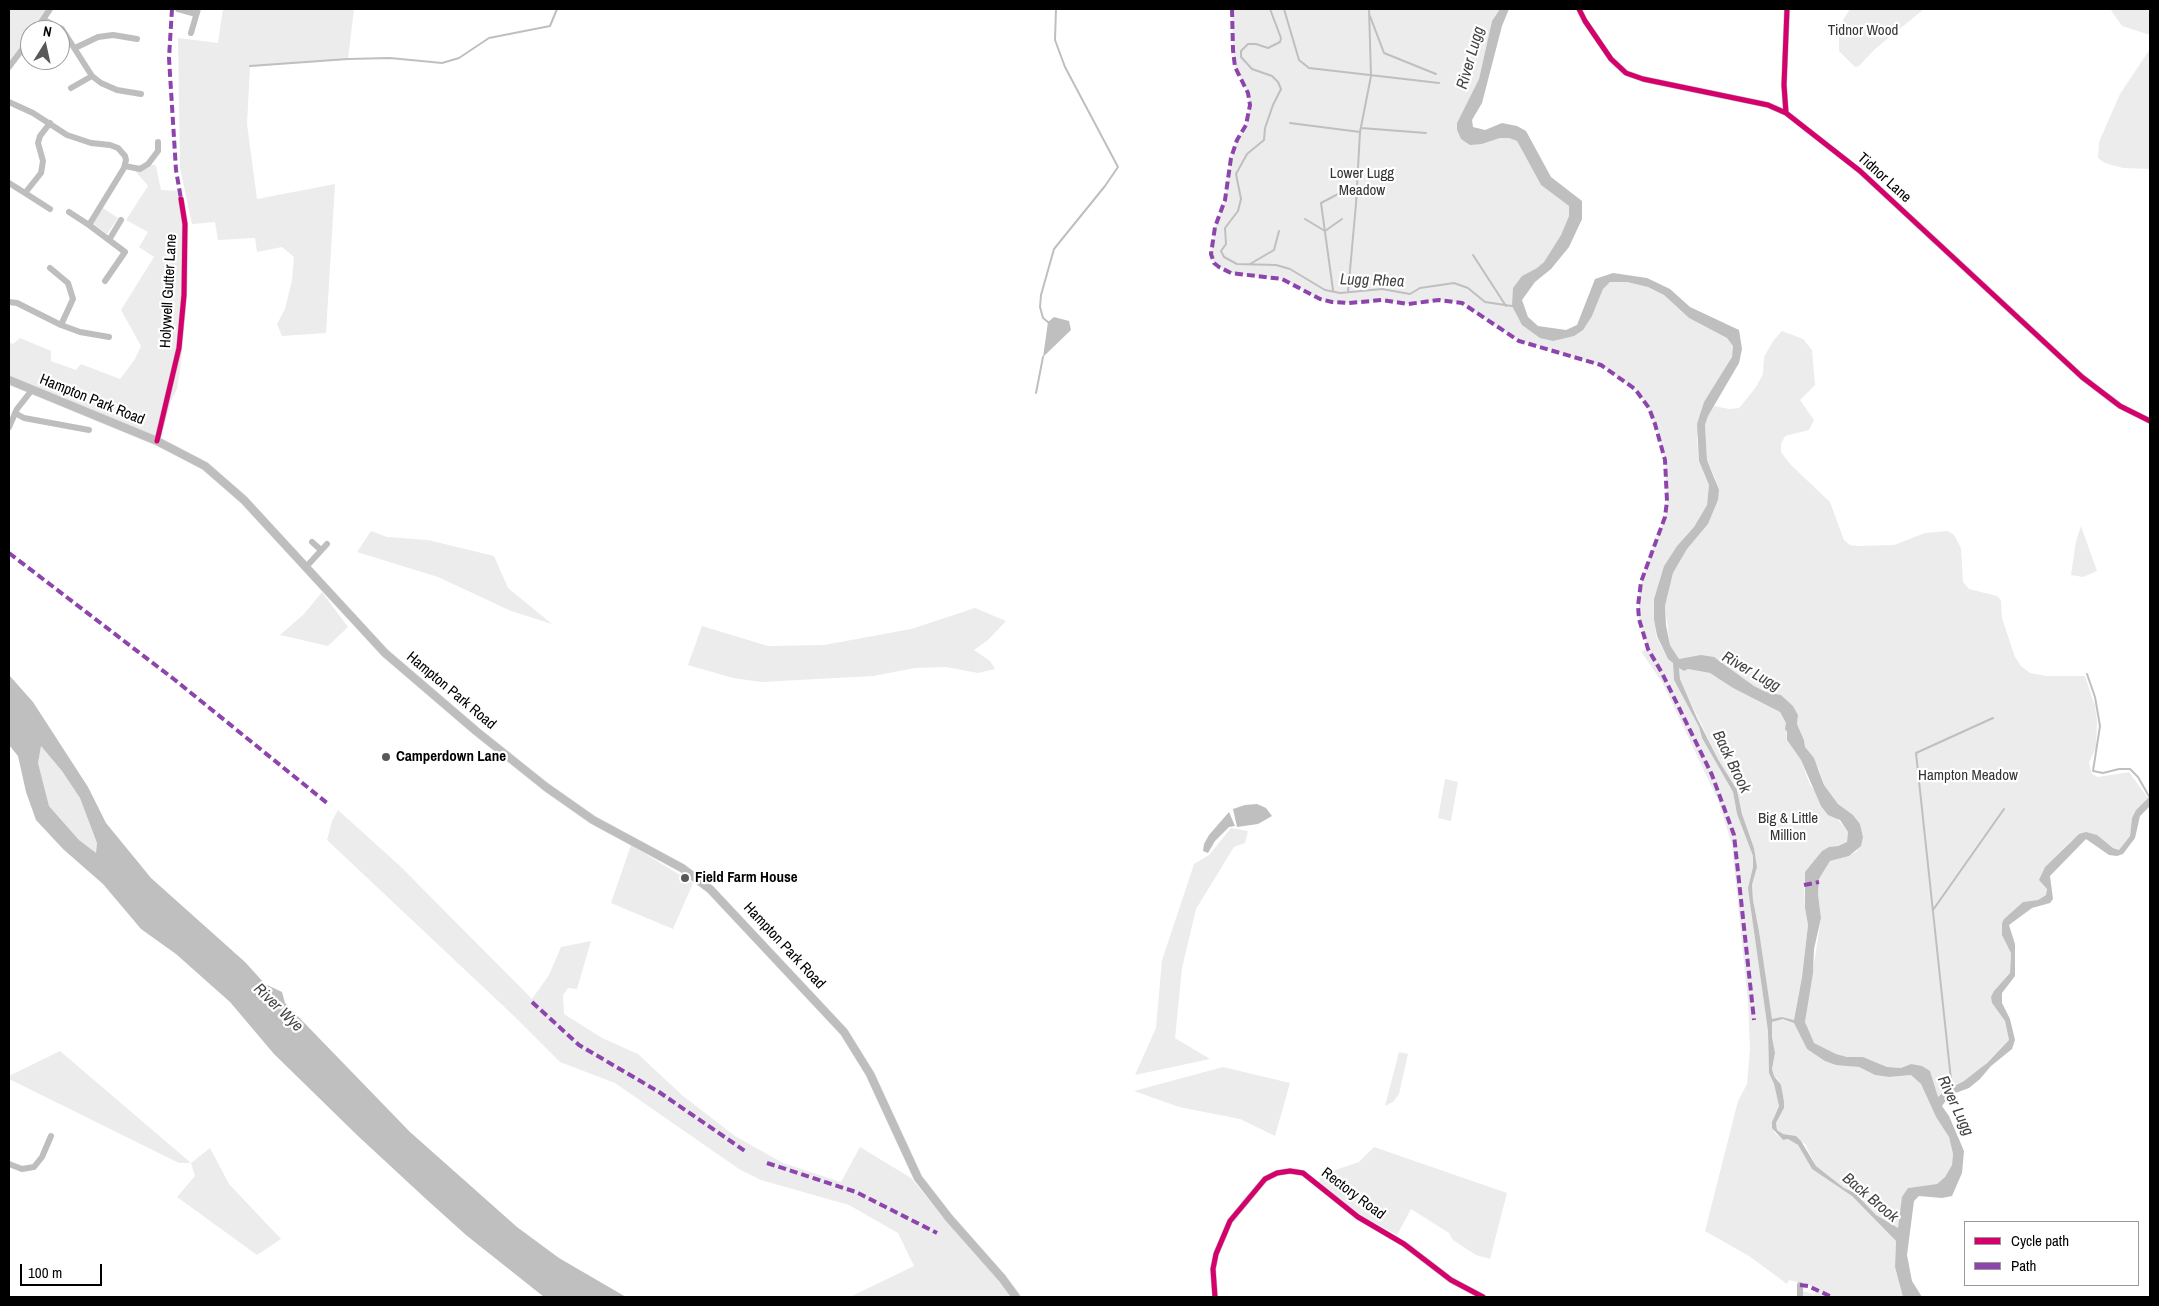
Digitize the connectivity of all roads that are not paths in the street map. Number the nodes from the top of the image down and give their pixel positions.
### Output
1 (50, 9) edge
2 (178, 9) edge
3 (1579, 9) edge
4 (1787, 9) edge
5 (197, 11) edge
6 (44, 20) edge
7 (191, 33) dead end
8 (137, 39) dead end
9 (70, 40) edge
10 (76, 48) junction
11 (20, 52) edge
12 (9, 67) edge
13 (92, 76) junction
14 (71, 88) dead end
15 (141, 94) dead end
16 (9, 102) edge
17 (1786, 113) junction
18 (50, 123) junction
19 (158, 142) dead end
20 (125, 166) junction
21 (9, 183) edge
22 (25, 193) junction
23 (181, 199) dead end
24 (50, 209) dead end
25 (69, 212) dead end
26 (121, 220) dead end
27 (88, 225) junction
28 (108, 240) junction
29 (50, 268) dead end
30 (105, 281) dead end
31 (9, 302) edge
32 (61, 325) junction
33 (109, 338) dead end
34 (9, 380) edge
35 (32, 390) junction
36 (15, 413) junction
37 (2150, 421) edge
38 (9, 427) edge
39 (89, 430) dead end
40 (157, 441) junction
41 (312, 542) dead end
42 (326, 544) dead end
43 (321, 550) junction
44 (306, 567) junction
45 (51, 1136) dead end
46 (9, 1164) edge
47 (1800, 1285) dead end
48 (1016, 1297) edge
49 (1215, 1297) edge
50 (1483, 1297) edge
51 (1800, 1297) edge

1 - 6 street
2 - 5 street
3 - 17 street, Tidnor Lane
4 - 17 street
5 - 7 street
8 - 10 street
9 - 10 street
10 - 13 street
11 - 12 street
13 - 14 street
13 - 15 street
16 - 18 street
17 - 37 street, Tidnor Lane
18 - 20 street
18 - 22 street
19 - 20 street
20 - 27 street
21 - 22 street
22 - 24 street
23 - 40 street, Holywell Gutter Lane
25 - 27 street
26 - 28 street
27 - 28 street
28 - 30 street
29 - 32 street
31 - 32 street
32 - 33 street
34 - 35 main road, Hampton Park Road
35 - 36 street
35 - 40 main road, Hampton Park Road
36 - 38 street
36 - 39 street
40 - 44 main road, Hampton Park Road
41 - 43 street
42 - 43 street
43 - 44 street
44 - 48 main road, Hampton Park Road
45 - 46 street
47 - 51 street
49 - 50 street, Rectory Road

